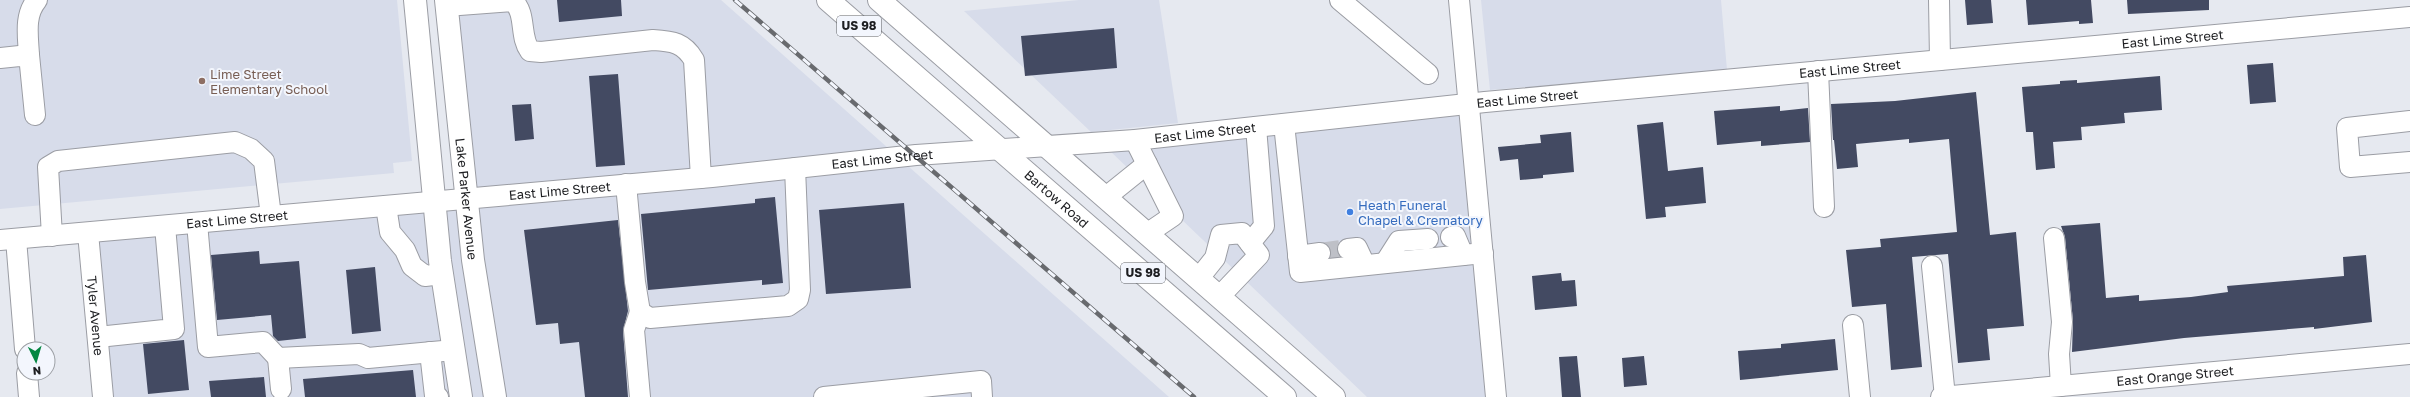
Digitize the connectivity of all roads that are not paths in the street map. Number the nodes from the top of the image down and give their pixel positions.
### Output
1 (37, 0) edge
2 (416, 0) edge
3 (828, 0) edge
4 (879, 0) edge
5 (1340, 0) edge
6 (1459, 0) edge
7 (1939, 0) edge
8 (446, 3) edge
9 (2410, 18) edge
10 (29, 55) junction
11 (0, 58) edge
12 (1940, 60) junction
13 (1818, 71) junction
14 (1428, 74) dead end
15 (1468, 104) junction
16 (35, 114) dead end
17 (2410, 121) edge
18 (1284, 124) junction
19 (1256, 127) junction
20 (1135, 140) junction
21 (1048, 146) junction
22 (1001, 149) junction
23 (2410, 162) edge
24 (1147, 164) junction
25 (795, 168) junction
26 (701, 178) junction
27 (626, 184) junction
28 (1106, 196) junction
29 (467, 198) junction
30 (434, 201) junction
31 (386, 206) junction
32 (1824, 207) dead end
33 (271, 216) junction
34 (196, 223) junction
35 (165, 226) junction
36 (88, 233) junction
37 (1148, 233) junction
38 (52, 236) junction
39 (1451, 237) dead end
40 (2054, 238) dead end
41 (8, 239) edge
42 (1428, 239) dead end
43 (1250, 243) junction
44 (1348, 249) tunnel mouth
45 (1320, 253) tunnel mouth
46 (1483, 253) junction
47 (1463, 255) junction
48 (1298, 256) junction
49 (1215, 258) junction
50 (1385, 263) junction
51 (1365, 265) junction
52 (1932, 266) dead end
53 (442, 274) junction
54 (1237, 277) junction
55 (1199, 278) junction
56 (1220, 296) junction
57 (640, 312) junction
58 (1853, 325) dead end
59 (98, 337) junction
60 (24, 341) edge
61 (454, 350) junction
62 (430, 352) junction
63 (2410, 354) edge
64 (278, 358) junction
65 (28, 381) edge
66 (2061, 386) junction
67 (281, 389) dead end
68 (894, 393) edge
69 (2025, 393) edge
70 (1987, 395) edge
71 (30, 397) edge
72 (103, 397) edge
73 (438, 397) edge
74 (461, 397) edge
75 (495, 397) edge
76 (640, 397) edge
77 (824, 397) edge
78 (982, 397) edge
79 (1285, 397) edge
80 (1334, 397) edge
81 (1496, 397) edge
82 (1860, 397) edge
83 (1941, 397) edge
84 (1945, 397) edge

1 - 10 street
2 - 30 main road
3 - 22 main road, Bartow Road / US 98
4 - 21 main road, US 98
5 - 14 street
6 - 15 street
7 - 12 street
8 - 26 street
8 - 29 main road, Lake Parker Avenue
9 - 12 street, East Lime Street
10 - 11 street
10 - 16 street
12 - 13 street, East Lime Street
13 - 15 street, East Lime Street
13 - 32 street
15 - 18 street, East Lime Street
15 - 46 street
17 - 23 street
18 - 19 street, East Lime Street
18 - 48 street
19 - 20 street, East Lime Street
19 - 43 street
20 - 21 street, East Lime Street
20 - 24 street
21 - 22 street, East Lime Street
21 - 28 main road, US 98
22 - 25 street, East Lime Street
22 - 79 main road, Bartow Road / US 98
24 - 28 street
24 - 37 street
25 - 26 street, East Lime Street
25 - 57 street
26 - 27 street, East Lime Street
27 - 29 street, East Lime Street
27 - 57 street
28 - 37 main road, US 98
29 - 30 street, East Lime Street
29 - 75 main road, Lake Parker Avenue
30 - 31 street, East Lime Street
30 - 53 main road
31 - 33 street, East Lime Street
31 - 53 street
33 - 34 street, East Lime Street
33 - 38 street
34 - 35 street, East Lime Street
34 - 64 street
35 - 36 street, East Lime Street
35 - 59 street
36 - 38 street, East Lime Street
36 - 59 street, Tyler Avenue
37 - 55 main road, US 98
38 - 41 street, East Lime Street
39 - 47 street
40 - 66 street
41 - 60 street
42 - 50 street
43 - 49 street
43 - 54 street
44 - 51 street
45 - 48 street
46 - 47 street
46 - 81 street
47 - 50 street
48 - 51 street
49 - 54 street
49 - 55 street
50 - 51 street
52 - 84 street
53 - 61 main road
54 - 56 street
55 - 56 main road, US 98
56 - 80 main road, US 98
57 - 76 street
58 - 82 street
59 - 72 street, Tyler Avenue
61 - 62 street
61 - 74 main road
62 - 64 street
62 - 73 street
63 - 66 street, East Orange Street
64 - 67 street
65 - 71 street
66 - 69 street, East Orange Street
68 - 77 street
68 - 78 street
69 - 70 street, East Orange Street
70 - 84 street, East Orange Street
83 - 84 street, East Orange Street

